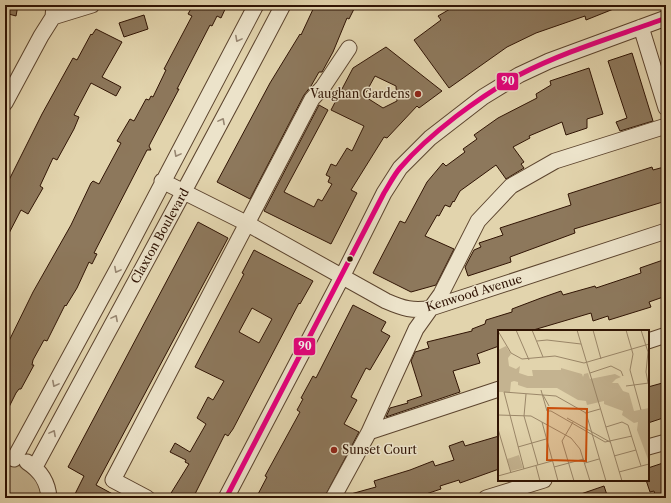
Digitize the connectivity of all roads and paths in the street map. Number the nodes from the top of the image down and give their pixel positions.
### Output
1 (92, 5) edge
2 (256, 5) edge
3 (283, 5) edge
4 (53, 11) edge
5 (666, 18) edge
6 (641, 27) junction
7 (349, 48) dead end
8 (5, 103) edge
9 (666, 108) edge
10 (666, 126) edge
11 (162, 181) junction
12 (185, 192) junction
13 (246, 223) junction
14 (666, 231) edge
15 (342, 277) junction
16 (431, 308) junction
17 (666, 335) edge
18 (649, 341) edge
19 (498, 389) edge
20 (368, 432) junction
21 (666, 442) edge
22 (649, 447) edge
23 (10, 459) edge
24 (35, 467) junction
25 (541, 481) edge
26 (49, 498) edge
27 (147, 498) edge
28 (226, 498) edge
29 (333, 498) edge
30 (486, 498) edge

1 - 4 street
2 -> 11 street, Claxton Boulevard
12 -> 3 street, Claxton Boulevard
4 - 8 street
5 - 6 street
6 - 9 street
6 - 15 street
7 - 13 street
10 - 16 street
11 - 12 street, Kenwood Avenue
11 -> 23 street, Claxton Boulevard
12 - 13 street, Kenwood Avenue
24 -> 12 street, Claxton Boulevard
13 - 15 street, Kenwood Avenue
13 - 27 street
14 - 16 street, Kenwood Avenue
15 - 16 street, Kenwood Avenue
15 - 28 street
16 - 20 street
17 - 18 street
19 - 20 street
20 - 29 street
21 - 22 street
23 - 24 street
24 - 26 street
25 - 30 street

